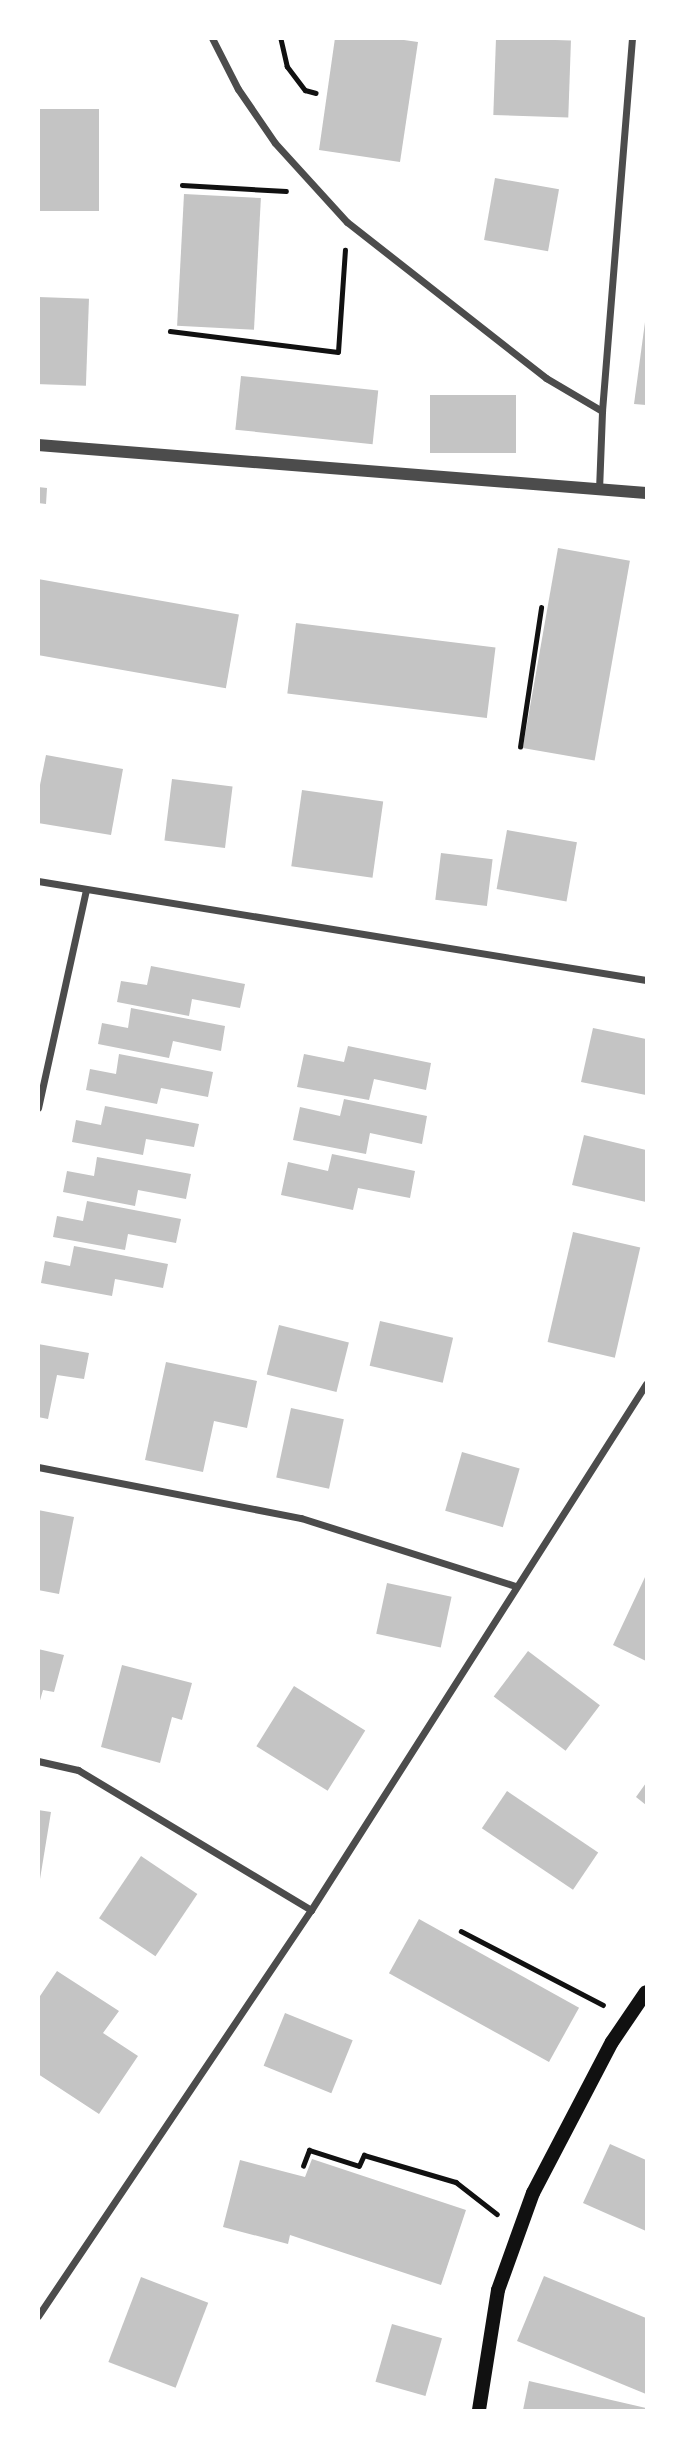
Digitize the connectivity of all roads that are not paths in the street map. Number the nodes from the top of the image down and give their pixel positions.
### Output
1 (212, 38) edge
2 (632, 38) edge
3 (602, 411) junction
4 (38, 445) edge
5 (599, 490) junction
6 (646, 493) edge
7 (38, 881) edge
8 (86, 890) junction
9 (646, 980) edge
10 (38, 1108) edge
11 (646, 1384) edge
12 (38, 1467) edge
13 (515, 1586) junction
14 (38, 1761) edge
15 (311, 1910) junction
16 (646, 1992) edge
17 (39, 2312) edge
18 (479, 2410) edge

1 - 3 street
2 - 3 street
3 - 5 street
4 - 5 street
5 - 6 street
7 - 8 street
8 - 9 street
8 - 10 street
11 - 13 street
12 - 13 street
13 - 15 street
14 - 15 street
15 - 17 street
16 - 18 main road

